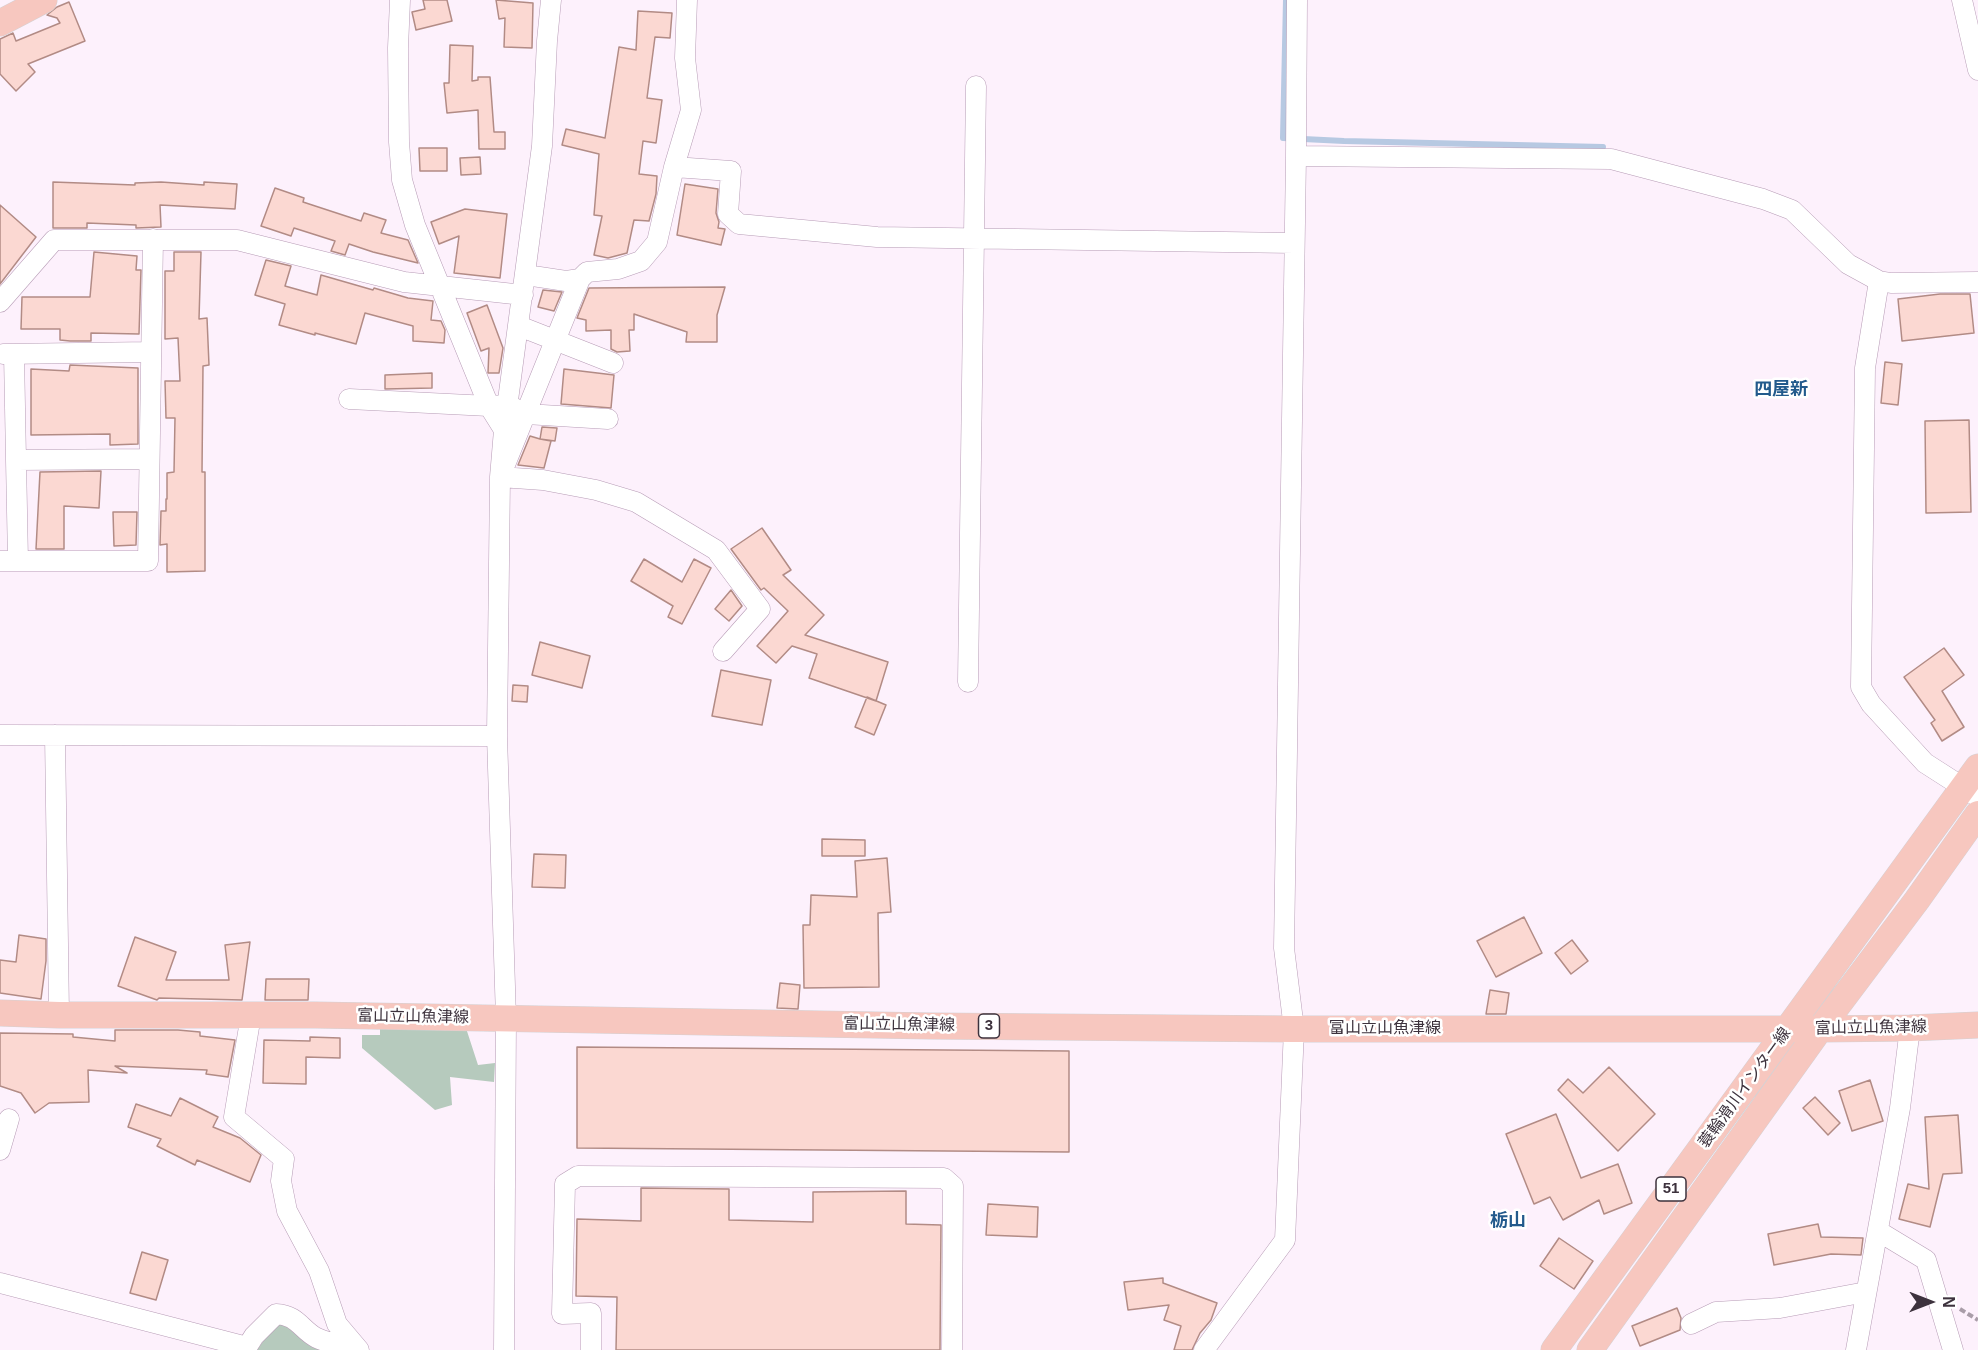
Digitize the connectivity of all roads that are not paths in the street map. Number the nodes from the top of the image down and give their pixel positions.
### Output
1 (44, 0) edge
2 (400, 0) edge
3 (551, 0) edge
4 (687, 0) edge
5 (1297, 0) edge
6 (1962, 0) edge
7 (0, 23) edge
8 (1978, 70) edge
9 (976, 86) dead end
10 (1296, 156) junction
11 (674, 167) junction
12 (153, 239) junction
13 (974, 240) junction
14 (1294, 243) junction
15 (526, 274) junction
16 (580, 279) junction
17 (1879, 281) junction
18 (1978, 282) edge
19 (440, 285) junction
20 (523, 295) junction
21 (0, 302) edge
22 (519, 326) junction
23 (555, 339) junction
24 (151, 352) junction
25 (7, 354) edge
26 (613, 363) dead end
27 (349, 399) dead end
28 (498, 405) junction
29 (526, 414) junction
30 (608, 419) dead end
31 (149, 459) junction
32 (16, 460) junction
33 (500, 477) junction
34 (9, 561) edge
35 (723, 651) dead end
36 (968, 682) dead end
37 (0, 735) edge
38 (55, 735) junction
39 (497, 736) junction
40 (1974, 784) edge
41 (1978, 814) edge
42 (0, 1013) edge
43 (59, 1015) junction
44 (251, 1015) junction
45 (506, 1018) junction
46 (1978, 1025) edge
47 (1910, 1028) junction
48 (1294, 1029) junction
49 (1789, 1029) junction
50 (1820, 1029) junction
51 (9, 1119) dead end
52 (0, 1150) edge
53 (1878, 1231) junction
54 (0, 1283) edge
55 (1866, 1292) junction
56 (1691, 1324) dead end
57 (357, 1348) edge
58 (504, 1350) edge
59 (591, 1350) edge
60 (952, 1350) edge
61 (1204, 1350) edge
62 (1554, 1350) edge
63 (1590, 1350) edge
64 (1856, 1350) edge
65 (1953, 1350) edge

1 - 7 main road
2 - 19 street
3 - 15 street
4 - 11 street
5 - 10 street
6 - 8 street
9 - 13 street
10 - 14 street
10 - 17 street
11 - 13 street
11 - 16 street
12 - 19 street
12 - 21 street
12 - 24 street
13 - 14 street
13 - 36 street
14 - 48 street
15 - 16 street
15 - 20 street
16 - 23 street
17 - 18 street
17 - 40 street
19 - 20 street
19 - 28 street
20 - 22 street
22 - 23 street
22 - 28 street
23 - 26 street
23 - 29 street
24 - 25 street
24 - 31 street
25 - 32 street
27 - 28 street
28 - 29 street
28 - 33 street
29 - 30 street
29 - 33 street
31 - 32 street
31 - 34 street
32 - 34 street
33 - 35 street
33 - 39 street
37 - 38 street
38 - 39 street
38 - 43 street
39 - 45 street
40 - 49 main road, 蓑輪滑川インター線 / 51
41 - 50 main road, 蓑輪滑川インター線 / 51
42 - 43 main road, 富山立山魚津線 / 3
43 - 44 main road, 富山立山魚津線 / 3
44 - 45 main road, 富山立山魚津線 / 3
44 - 57 street
45 - 48 main road, 富山立山魚津線 / 3
45 - 58 street
46 - 47 main road, 富山立山魚津線 / 3
47 - 50 main road, 富山立山魚津線 / 3
47 - 53 street
48 - 49 main road, 富山立山魚津線 / 3
48 - 61 street
49 - 50 main road, 富山立山魚津線 / 3
49 - 62 main road, 蓑輪滑川インター線 / 51
50 - 63 main road, 蓑輪滑川インター線 / 51
51 - 52 street
53 - 55 street
53 - 65 street
54 - 57 street
55 - 56 street
55 - 64 street
59 - 60 street

